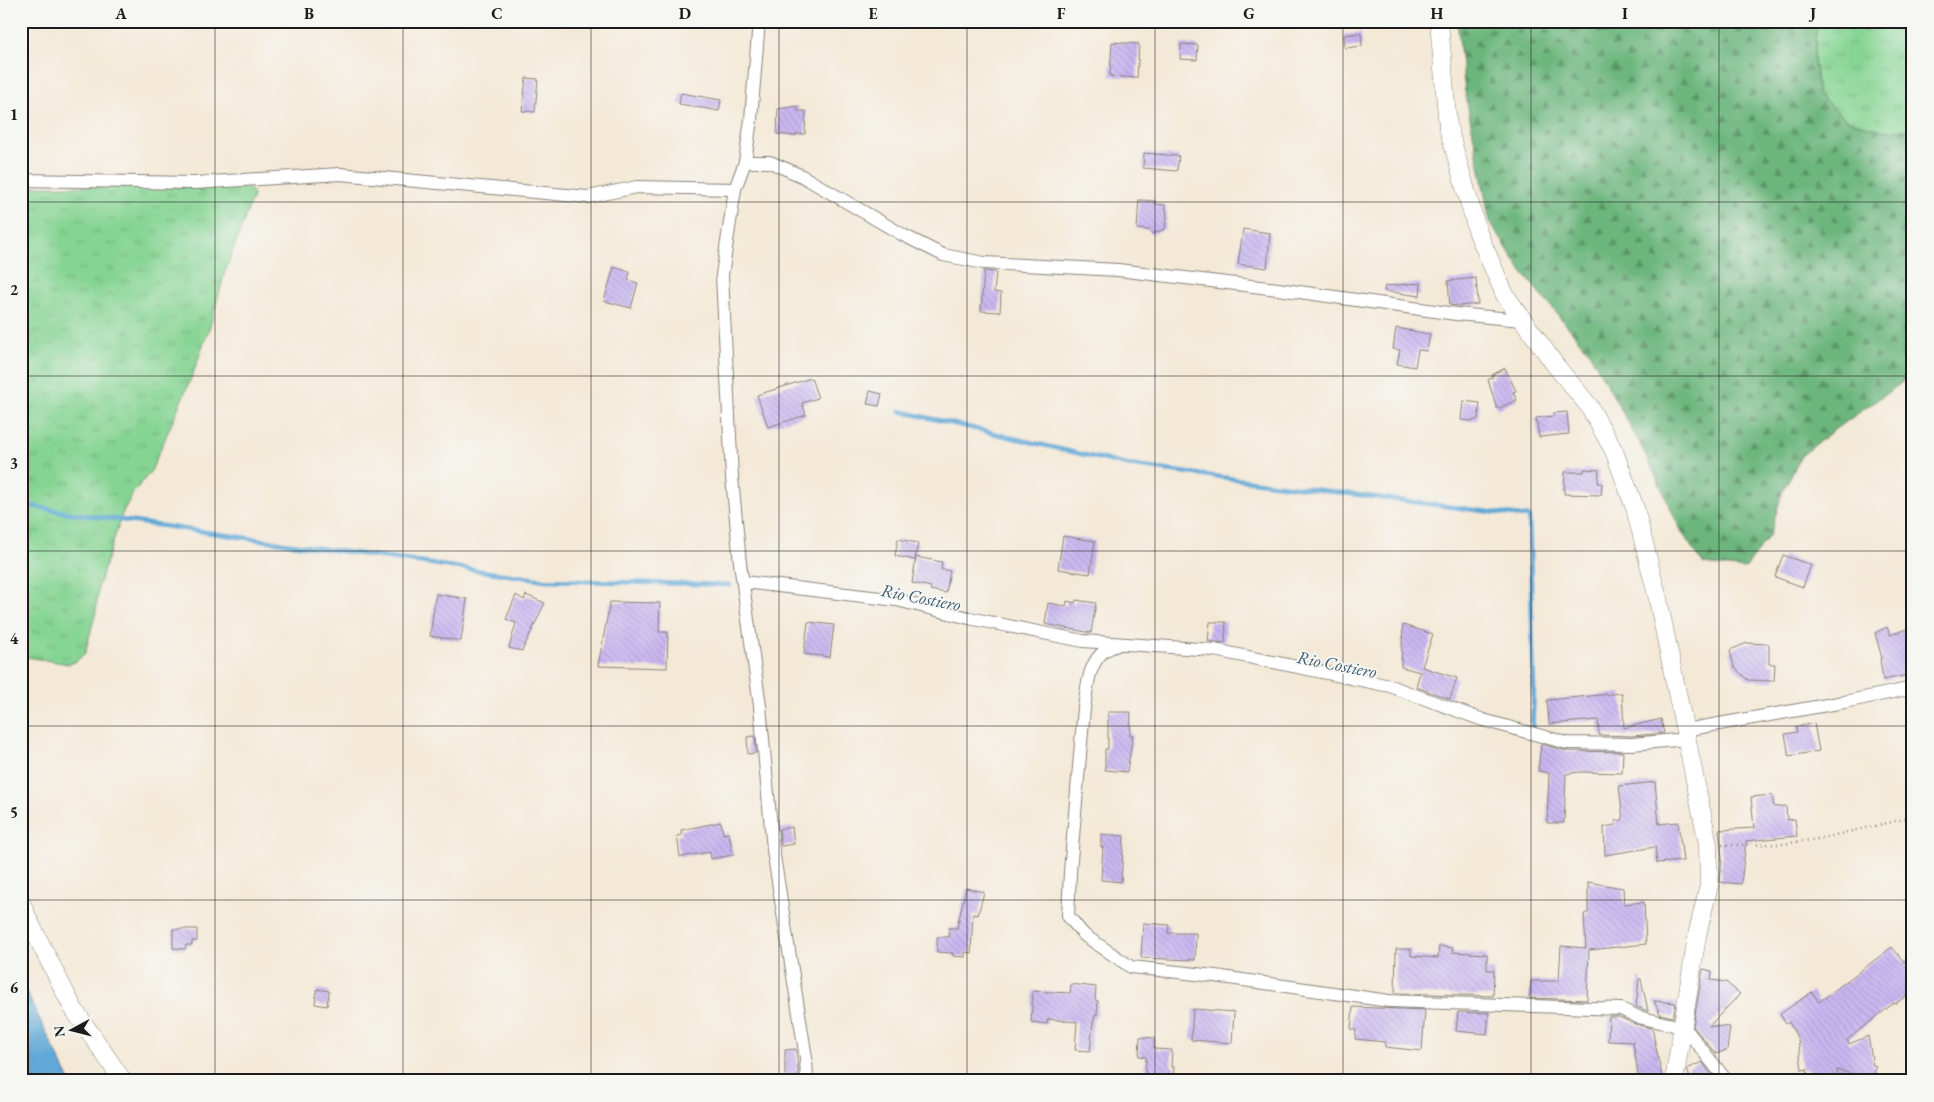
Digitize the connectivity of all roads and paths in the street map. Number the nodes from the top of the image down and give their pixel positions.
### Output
1 (759, 21) edge
2 (1439, 21) edge
3 (745, 162) junction
4 (21, 180) edge
5 (735, 190) junction
6 (1522, 320) junction
7 (744, 582) junction
8 (1120, 644) junction
9 (1913, 688) edge
10 (1686, 734) junction
11 (1913, 817) edge
12 (1708, 844) junction
13 (21, 902) edge
14 (1682, 1027) junction
15 (123, 1081) edge
16 (807, 1081) edge
17 (1674, 1081) edge
18 (1727, 1081) edge

1 - 3 street
2 - 6 main road
3 - 5 street
3 - 6 street
4 - 5 street
5 - 7 street
6 - 10 main road
7 - 8 street
7 - 16 street
8 - 10 street
8 - 14 street
9 - 10 street
10 - 12 main road
11 - 12 path
12 - 14 main road
13 - 15 main road
14 - 17 main road
14 - 18 street

